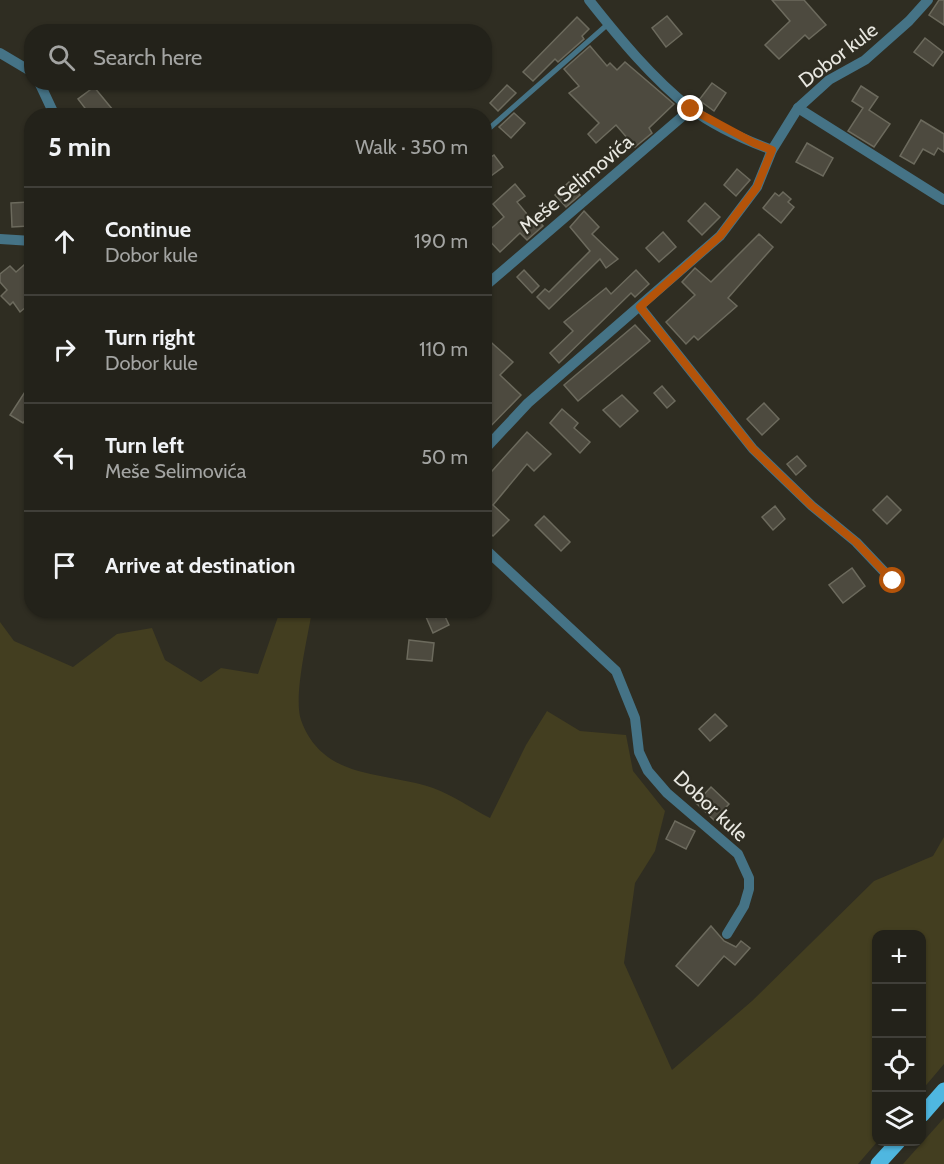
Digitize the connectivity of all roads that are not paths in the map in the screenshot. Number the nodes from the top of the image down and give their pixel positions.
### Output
1 (589, 0) edge
2 (928, 0) edge
3 (608, 24) junction
4 (0, 53) edge
5 (24, 67) edge
6 (43, 90) edge
7 (51, 108) edge
8 (798, 108) junction
9 (691, 109) junction
10 (492, 126) edge
11 (772, 150) junction
12 (944, 200) edge
13 (0, 239) edge
14 (24, 240) edge
15 (492, 280) edge
16 (640, 307) junction
17 (492, 442) edge
18 (492, 555) edge
19 (893, 581) dead end
20 (727, 934) dead end
21 (944, 1090) edge
22 (926, 1110) edge
23 (894, 1146) edge
24 (878, 1164) edge

1 - 3 street
2 - 8 street, Dobor kule
3 - 9 street
3 - 10 lane
4 - 5 street
6 - 7 street
8 - 11 street, Dobor kule
8 - 12 street
9 - 11 street
9 - 15 street, Meše Selimovića
11 - 16 street, Dobor kule
13 - 14 street
16 - 17 street, Dobor kule
16 - 19 street
18 - 20 street, Dobor kule
21 - 22 main road
23 - 24 main road

